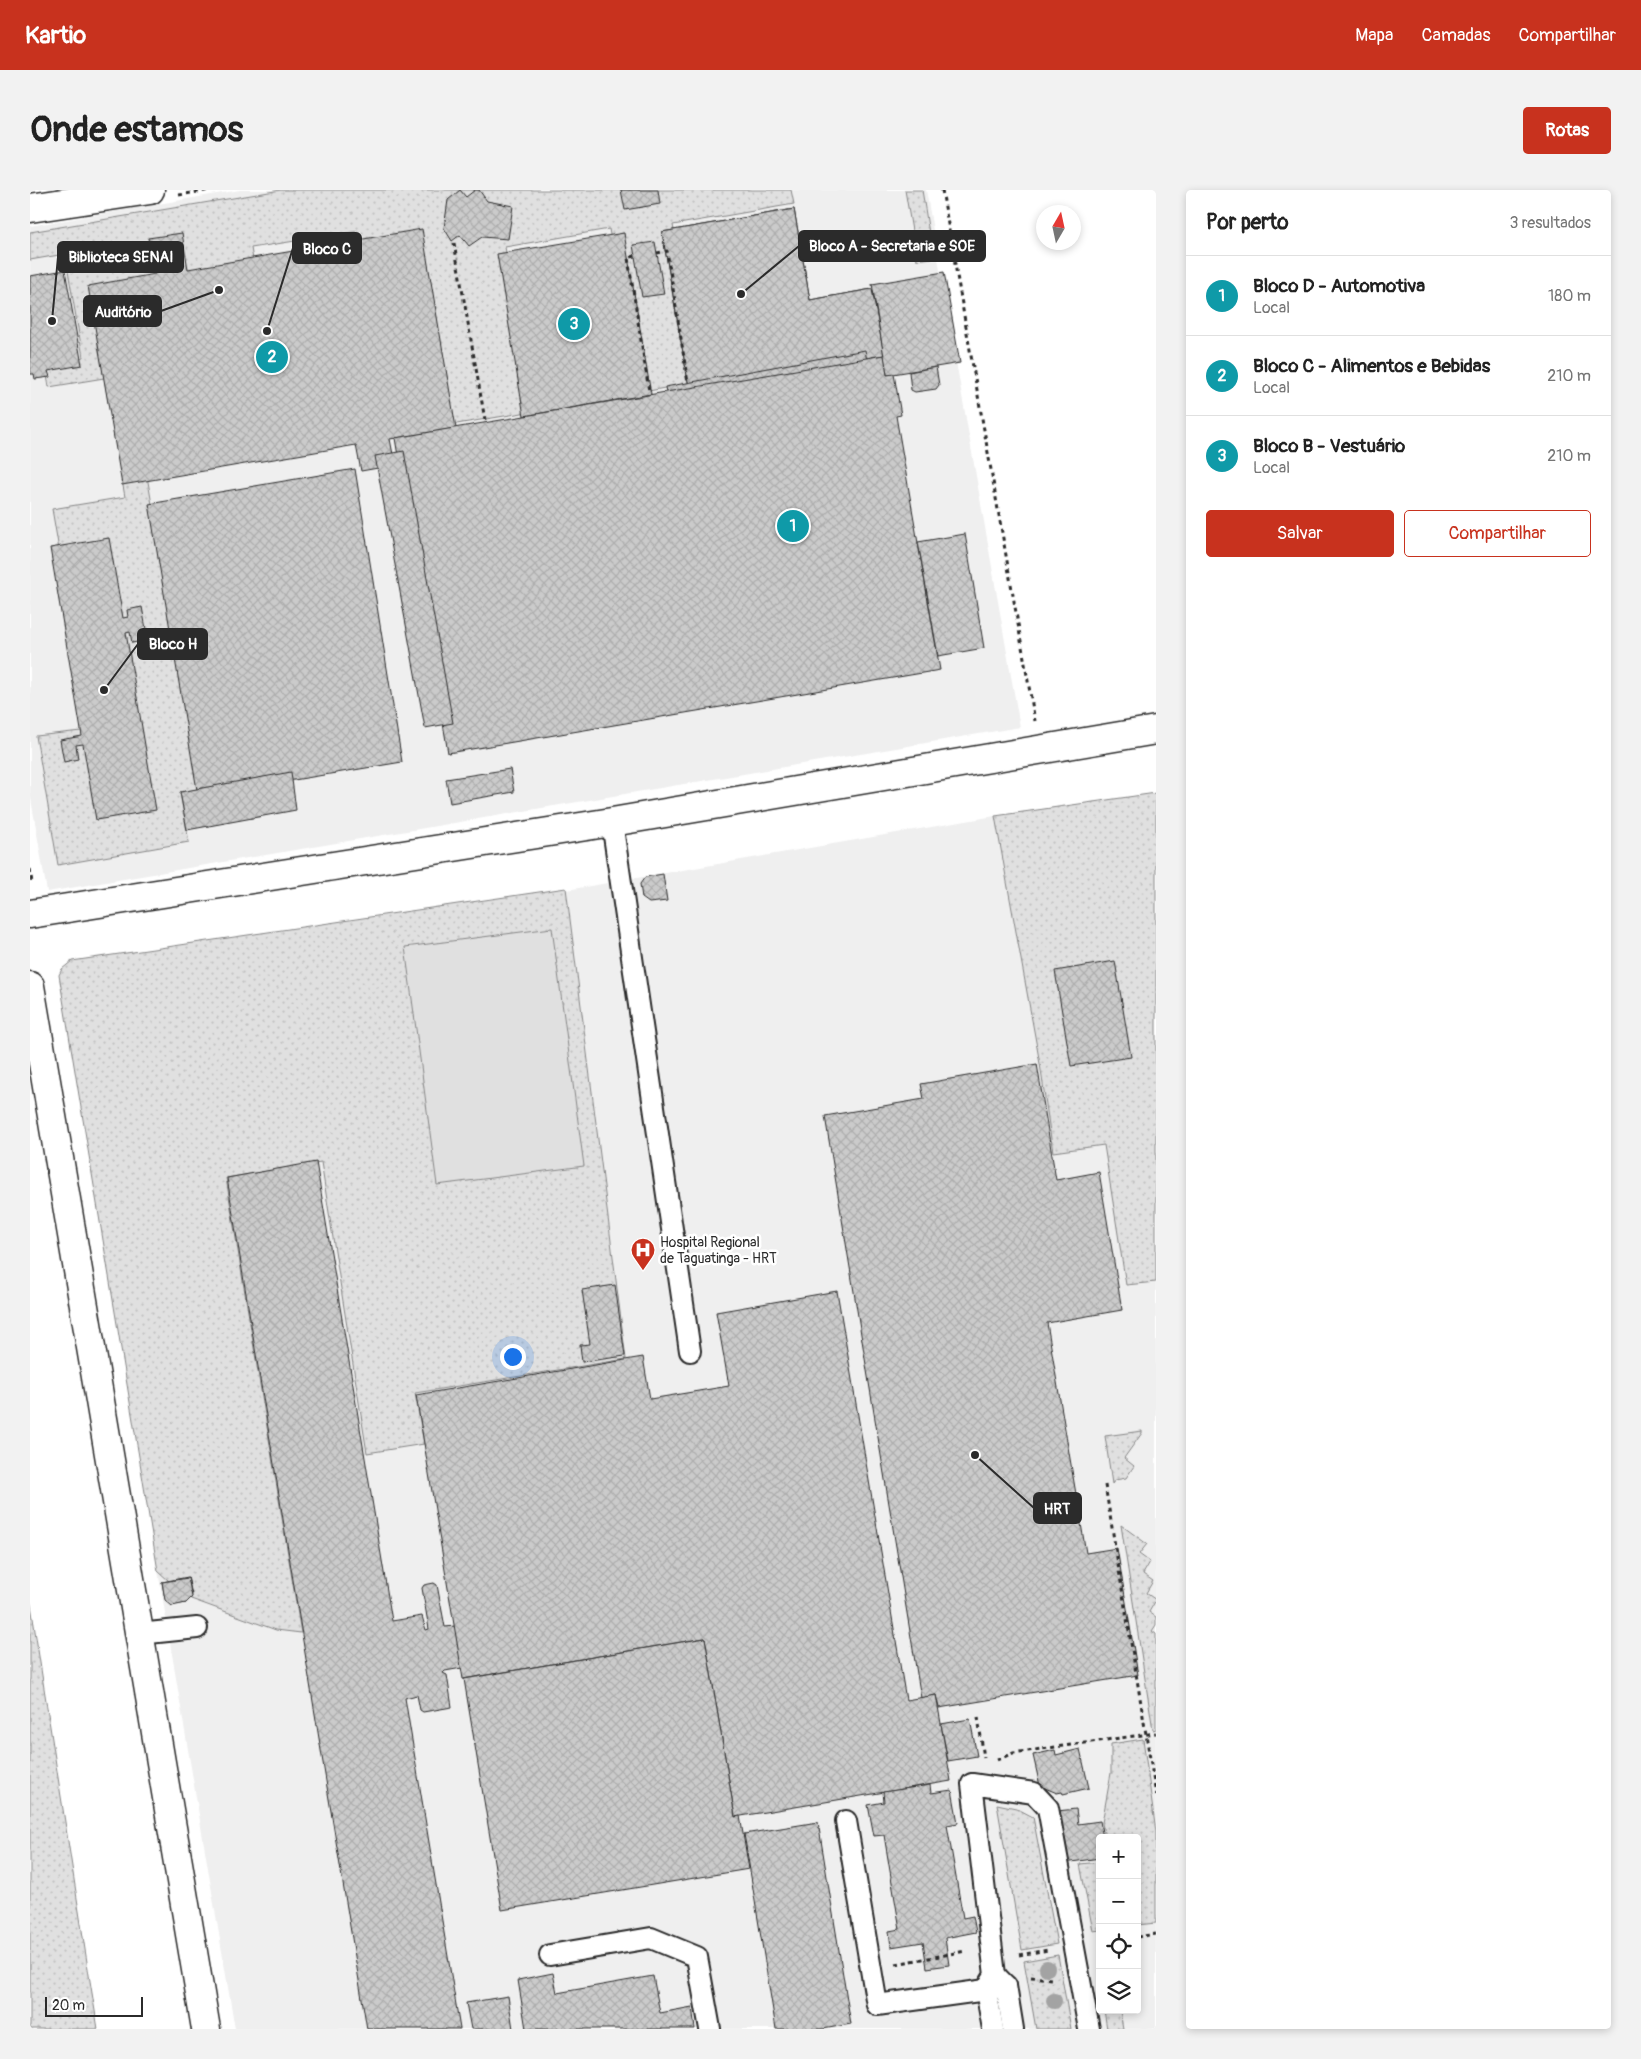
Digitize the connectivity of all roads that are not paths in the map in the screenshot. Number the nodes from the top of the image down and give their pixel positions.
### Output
1 (150, 190) edge
2 (30, 208) edge
3 (1156, 730) edge
4 (612, 822) junction
5 (30, 914) edge
6 (30, 986) edge
7 (690, 1351) dead end
8 (197, 1628) dead end
9 (139, 1634) junction
10 (846, 1821) dead end
11 (550, 1955) dead end
12 (996, 1984) junction
13 (206, 2029) edge
14 (710, 2029) edge
15 (993, 2029) edge
16 (1013, 2029) edge
17 (1089, 2029) edge

1 - 2 street
3 - 4 street
4 - 5 street
4 - 7 lane
6 - 9 street
8 - 9 lane
9 - 13 street
10 - 12 lane
11 - 14 lane
12 - 15 lane
12 - 16 lane
12 - 17 lane

